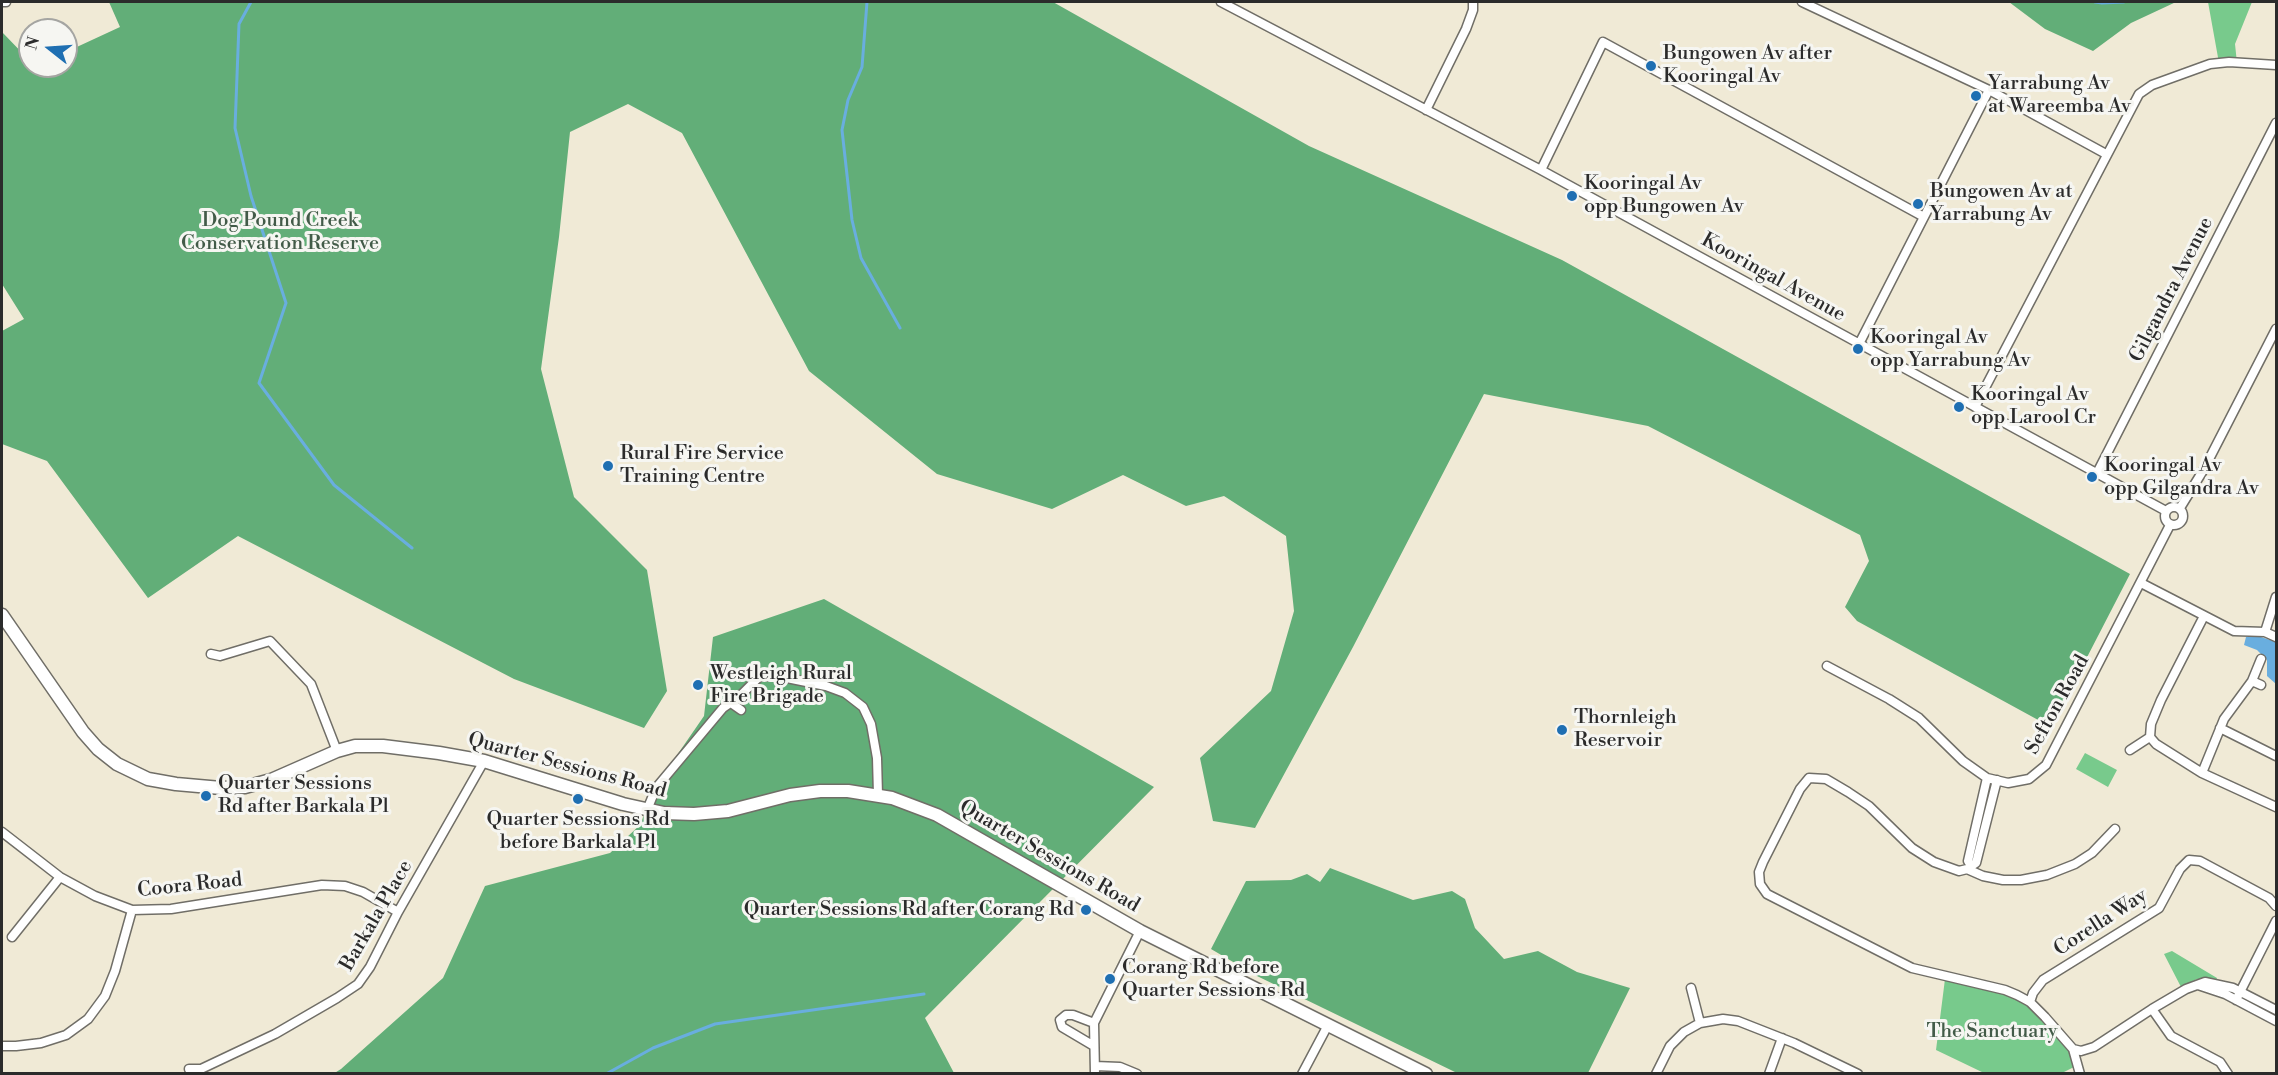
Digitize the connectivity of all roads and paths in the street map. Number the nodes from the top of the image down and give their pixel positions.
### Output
1 (2, 2) edge
2 (6, 2) edge
3 (1221, 2) edge
4 (1473, 2) edge
5 (1803, 2) edge
6 (2277, 65) edge
7 (1989, 90) junction
8 (1426, 110) junction
9 (2277, 123) edge
10 (2106, 154) junction
11 (1541, 170) junction
12 (1924, 218) junction
13 (2277, 329) edge
14 (1859, 344) junction
15 (1975, 407) junction
16 (2097, 473) junction
17 (2180, 508) junction
18 (2166, 511) junction
19 (2170, 525) junction
20 (2141, 583) junction
21 (2277, 597) edge
22 (2, 615) edge
23 (2204, 616) junction
24 (2265, 632) junction
25 (2277, 637) edge
26 (212, 654) dead end
27 (2261, 659) dead end
28 (1827, 666) dead end
29 (2252, 681) junction
30 (2261, 685) dead end
31 (731, 703) junction
32 (741, 710) dead end
33 (2220, 728) junction
34 (2150, 737) junction
35 (337, 750) junction
36 (2130, 750) dead end
37 (2276, 756) edge
38 (484, 761) junction
39 (2202, 773) junction
40 (1986, 778) junction
41 (1997, 780) junction
42 (878, 795) junction
43 (2277, 807) edge
44 (647, 810) junction
45 (2115, 829) dead end
46 (2, 832) edge
47 (1969, 868) junction
48 (60, 877) junction
49 (2277, 906) edge
50 (132, 910) junction
51 (398, 912) junction
52 (2277, 921) edge
53 (1140, 931) junction
54 (12, 937) dead end
55 (1691, 988) dead end
56 (2238, 996) junction
57 (2030, 1002) junction
58 (2152, 1009) junction
59 (2277, 1010) edge
60 (2277, 1021) edge
61 (1094, 1023) junction
62 (1700, 1023) junction
63 (1328, 1025) junction
64 (1782, 1038) junction
65 (2, 1046) edge
66 (1094, 1046) junction
67 (2073, 1049) junction
68 (189, 1069) dead end
69 (1095, 1070) edge
70 (200, 1071) edge
71 (1137, 1074) edge
72 (1302, 1074) edge
73 (1426, 1074) edge
74 (1656, 1074) edge
75 (1769, 1074) edge
76 (1858, 1074) edge
77 (2080, 1074) edge
78 (2228, 1074) edge

1 - 2 street
3 - 8 street, Kooringal Avenue
4 - 8 street
5 - 7 street
6 - 10 street
7 - 10 street
7 - 12 street
8 - 11 street, Kooringal Avenue
9 - 16 street, Gilgandra Avenue
10 - 15 street
11 - 12 street
11 - 14 street, Kooringal Avenue
12 - 14 street
13 - 17 street
14 - 15 street, Kooringal Avenue
15 - 16 street, Kooringal Avenue
16 - 18 street, Kooringal Avenue
17 - 18 street
17 - 19 street
18 - 19 street
19 - 20 street, Sefton Road
20 - 23 street
20 - 41 street, Sefton Road
21 - 24 street
22 - 35 main road, Quarter Sessions Road
23 - 24 street
23 - 34 street
24 - 25 street
26 - 35 street
27 - 29 street
28 - 40 street, Sefton Road
29 - 30 street
29 - 33 street
31 - 32 street
31 - 42 street
31 - 44 street
33 - 37 street
33 - 39 street
34 - 36 street
34 - 39 street
35 - 38 main road, Quarter Sessions Road
38 - 44 main road, Quarter Sessions Road
38 - 51 street, Barkala Place
39 - 43 street
40 - 41 street, Sefton Road
40 - 47 street
41 - 47 street
42 - 44 main road, Quarter Sessions Road
42 - 53 main road, Quarter Sessions Road
45 - 47 street
46 - 48 street, Coora Road
47 - 57 street
48 - 50 street, Coora Road
48 - 54 street
49 - 57 street, Corella Way
50 - 51 street, Coora Road
50 - 65 street
51 - 70 street, Barkala Place
52 - 56 street
53 - 61 street
53 - 63 main road, Quarter Sessions Road
55 - 62 street
56 - 58 street
56 - 59 street
56 - 60 street
57 - 67 street
58 - 67 street
58 - 78 street
61 - 66 street
61 - 66 street
62 - 64 street
62 - 74 street
63 - 72 street
63 - 73 main road, Quarter Sessions Road
64 - 75 street
64 - 76 street
66 - 69 street
67 - 77 street
68 - 70 street, Barkala Place
69 - 71 street

